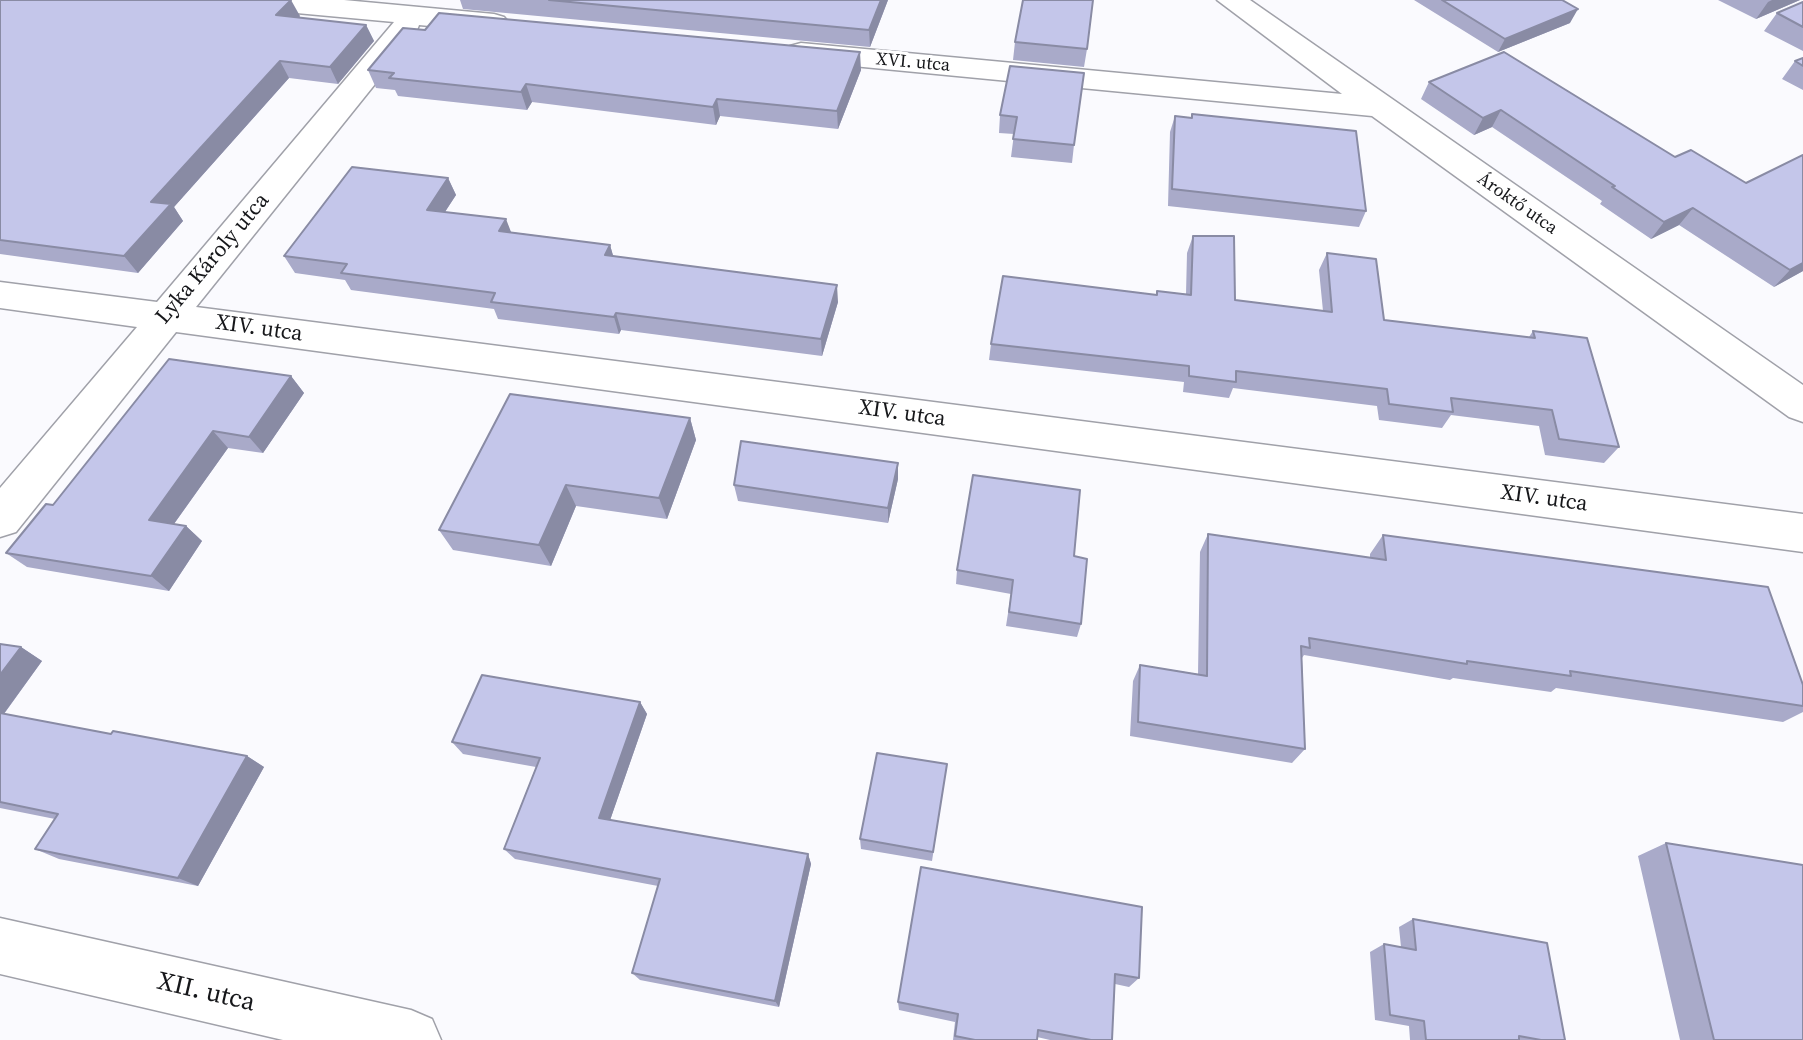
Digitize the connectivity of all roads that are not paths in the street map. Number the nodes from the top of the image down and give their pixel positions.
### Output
1 (253, 0) edge
2 (1231, 0) edge
3 (422, 8) edge
4 (526, 26) edge
5 (779, 50) edge
6 (1381, 107) junction
7 (0, 295) edge
8 (165, 316) junction
9 (1803, 406) edge
10 (0, 519) edge
11 (1803, 533) edge
12 (0, 946) edge
13 (411, 1040) edge

1 - 3 street
2 - 6 street, Ároktő utca
3 - 4 street
3 - 8 street, Lyka Károly utca
5 - 6 street, XVI. utca
6 - 9 street, Ároktő utca
7 - 8 street, XIV. utca
8 - 10 street, Lyka Károly utca
8 - 11 street, XIV. utca
12 - 13 street, XII. utca

